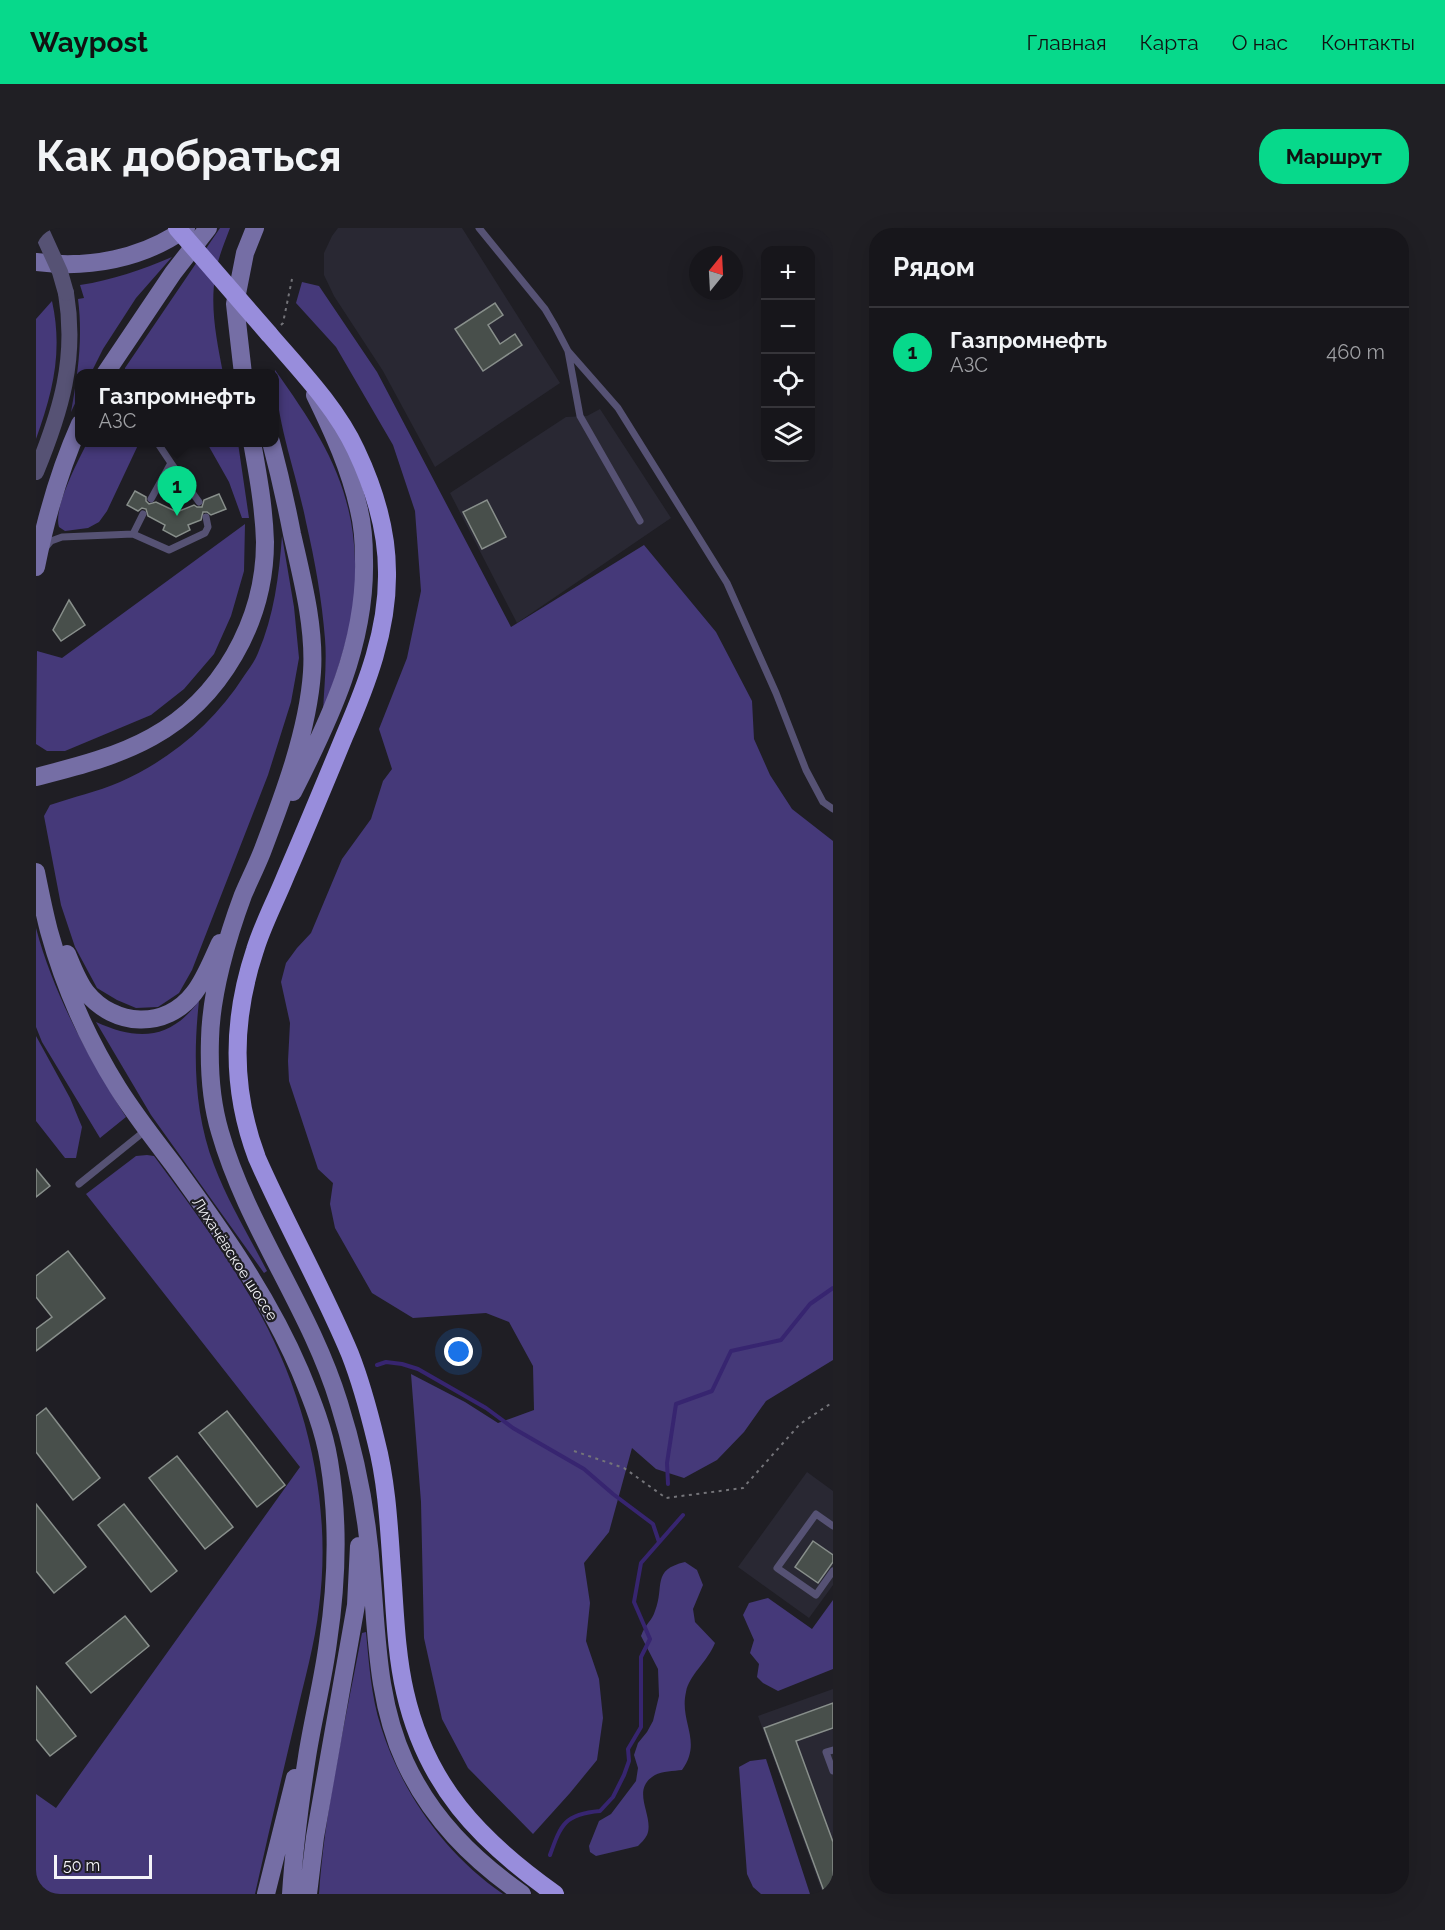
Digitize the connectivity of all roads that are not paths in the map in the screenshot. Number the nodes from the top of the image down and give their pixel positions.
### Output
1 (40, 228) edge
2 (177, 228) edge
3 (186, 228) edge
4 (208, 228) edge
5 (255, 228) edge
6 (479, 228) edge
7 (36, 262) edge
8 (237, 328) junction
9 (568, 351) junction
10 (112, 369) edge
11 (242, 369) edge
12 (249, 369) edge
13 (307, 380) junction
14 (75, 435) edge
15 (160, 447) edge
16 (253, 447) edge
17 (272, 447) edge
18 (171, 463) junction
19 (36, 472) edge
20 (151, 499) dead end
21 (200, 502) dead end
22 (143, 514) dead end
23 (206, 517) dead end
24 (640, 521) dead end
25 (133, 534) junction
26 (36, 567) edge
27 (44, 775) edge
28 (833, 809) edge
29 (262, 852) junction
30 (38, 879) edge
31 (243, 897) junction
32 (146, 1130) junction
33 (79, 1184) dead end
34 (355, 1465) junction
35 (833, 1526) edge
36 (833, 1571) edge
37 (315, 1710) junction
38 (833, 1750) edge
39 (833, 1771) edge
40 (266, 1894) edge
41 (291, 1894) edge
42 (308, 1894) edge
43 (522, 1894) edge
44 (555, 1894) edge

1 - 19 street, bridge
2 - 13 highway, bridge
3 - 7 main road
4 - 10 main road
5 - 8 main road
6 - 9 lane
8 - 11 main road
8 - 12 main road
9 - 24 lane
9 - 28 lane
13 - 29 main road
13 - 44 highway
14 - 26 main road
15 - 18 lane
16 - 27 main road
17 - 29 main road
18 - 20 lane
18 - 21 lane
22 - 25 lane
23 - 25 lane
25 - 26 lane
29 - 31 main road
30 - 31 main road
30 - 32 main road, Лихачёвское шоссе
31 - 34 main road
32 - 33 lane
32 - 37 main road, Лихачёвское шоссе
34 - 42 main road
34 - 43 main road
35 - 36 lane
37 - 40 main road
37 - 41 main road
38 - 39 lane

